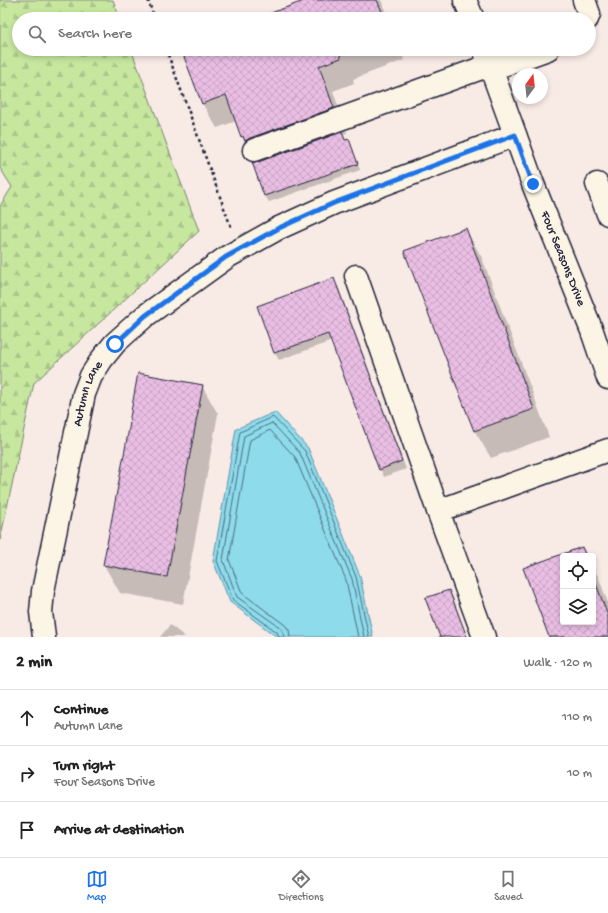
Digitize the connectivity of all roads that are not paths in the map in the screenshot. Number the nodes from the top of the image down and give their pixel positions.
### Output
1 (465, 0) edge
2 (584, 0) edge
3 (470, 12) edge
4 (588, 12) edge
5 (514, 56) edge
6 (489, 61) edge
7 (515, 135) junction
8 (254, 150) dead end
9 (597, 184) dead end
10 (608, 214) edge
11 (356, 276) dead end
12 (604, 355) edge
13 (608, 378) edge
14 (608, 450) edge
15 (438, 510) junction
16 (44, 637) edge
17 (484, 637) edge

1 - 3 street
2 - 4 street
5 - 6 street
6 - 7 street, Four Seasons Drive
6 - 8 street
7 - 12 street, Four Seasons Drive
7 - 16 street, Autumn Lane
9 - 10 street
11 - 15 street
12 - 13 street, Four Seasons Drive
14 - 15 street
15 - 17 street

